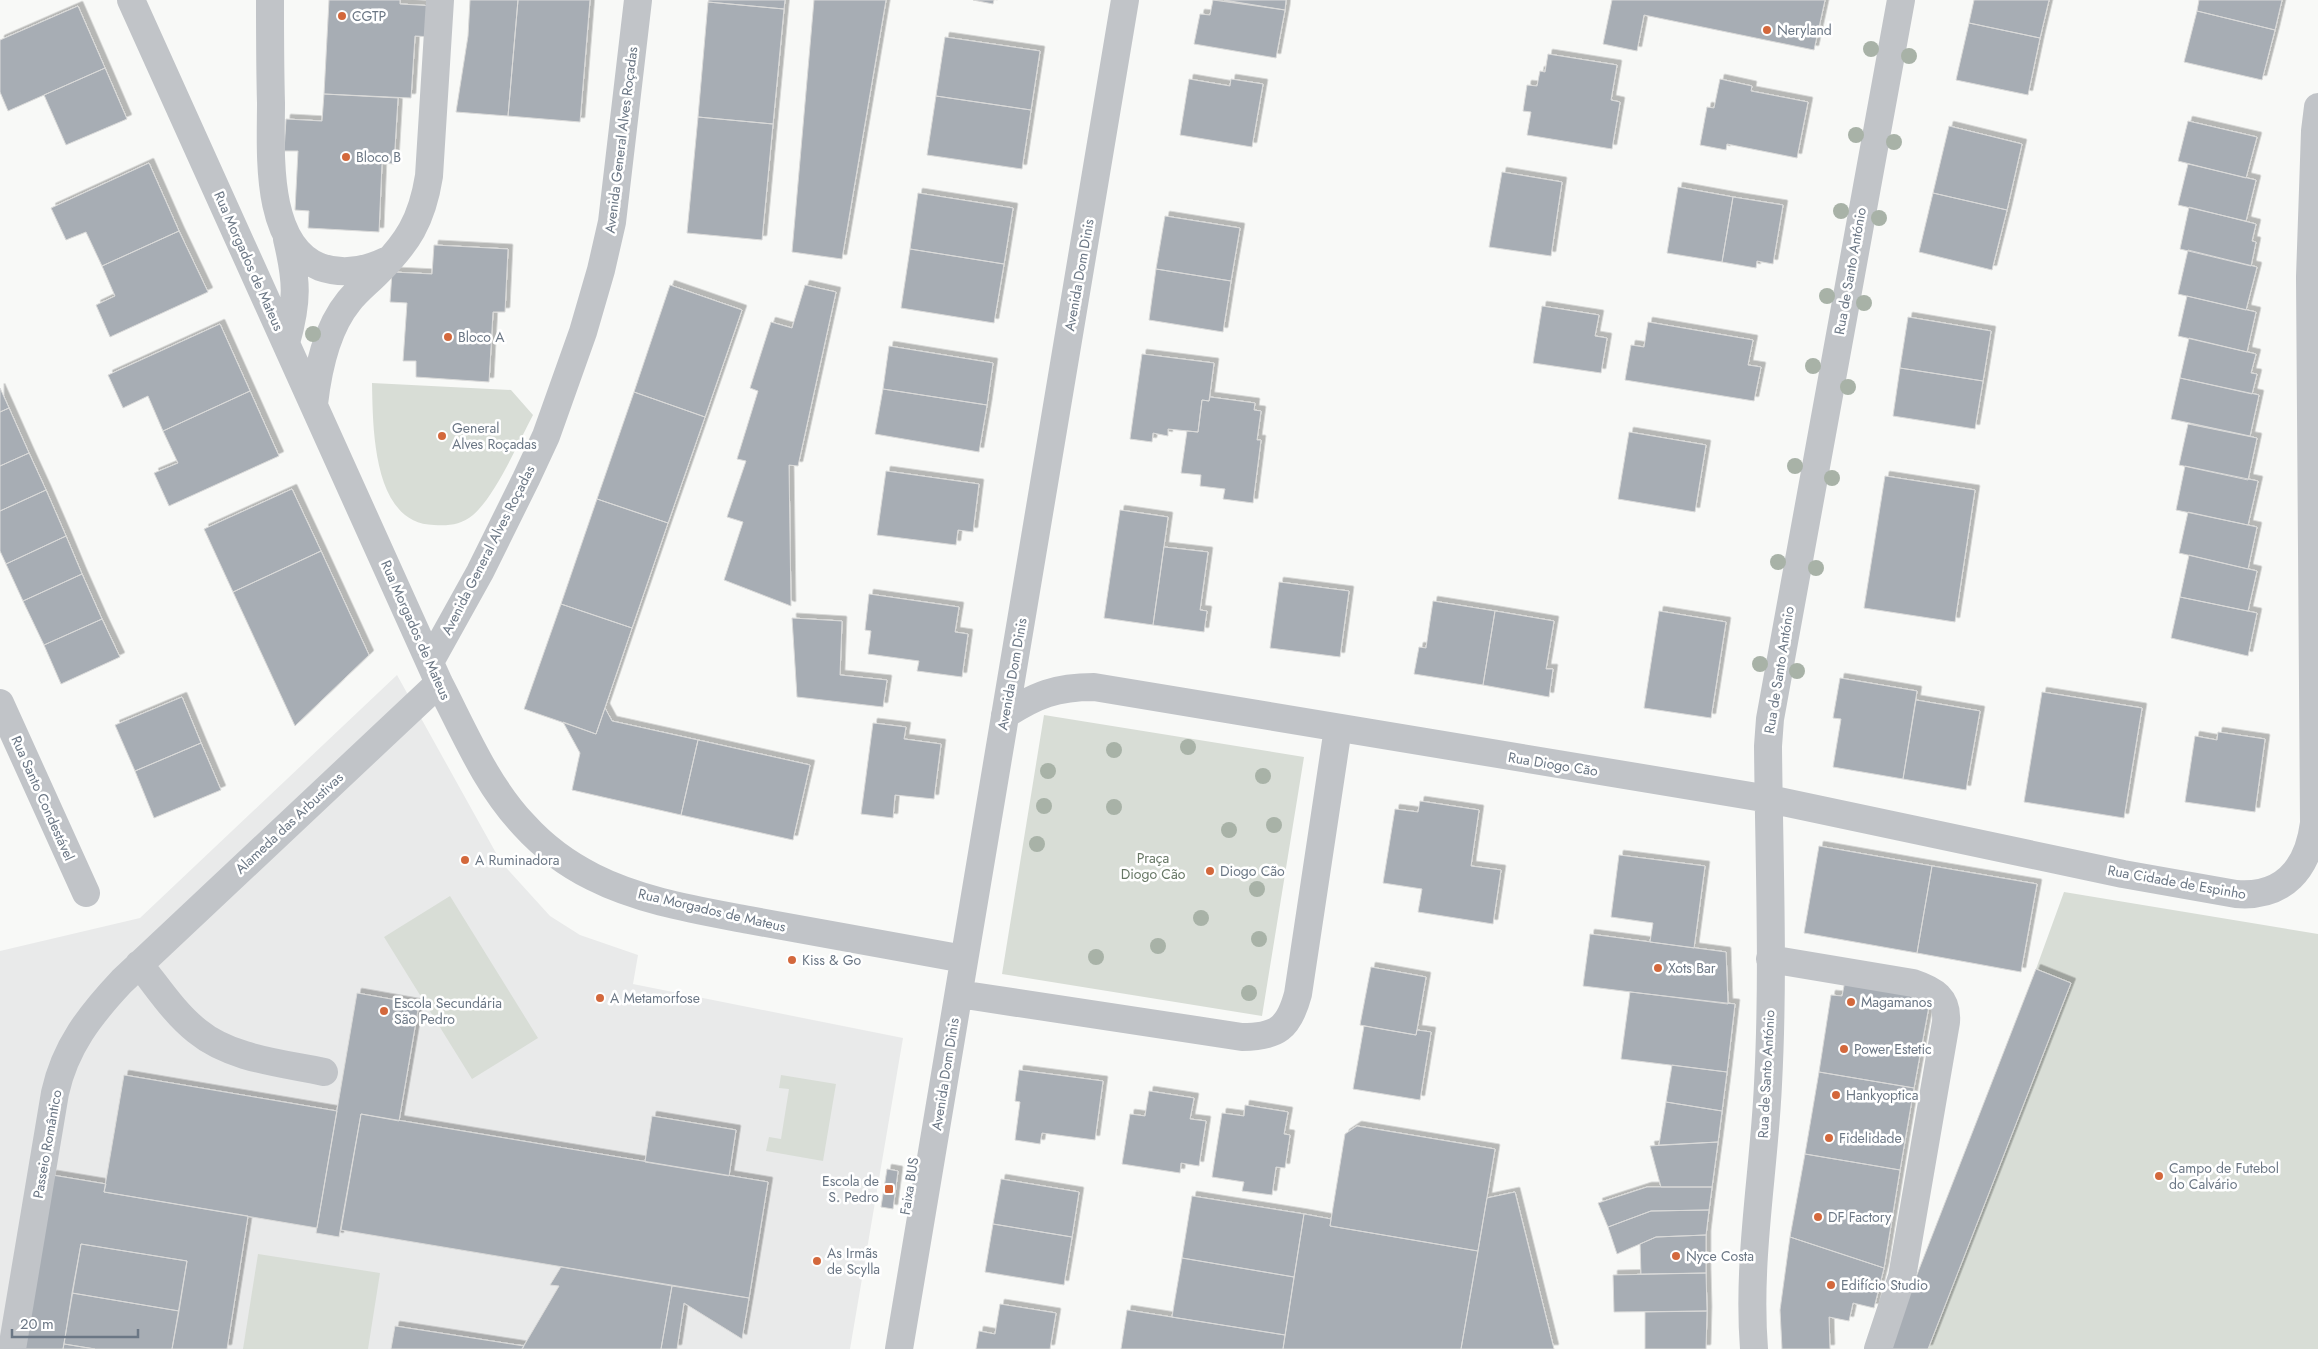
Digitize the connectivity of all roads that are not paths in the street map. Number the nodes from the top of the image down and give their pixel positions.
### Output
1 (130, 0) edge
2 (270, 0) edge
3 (440, 0) edge
4 (638, 0) edge
5 (1125, 0) edge
6 (1901, 0) edge
7 (2318, 107) edge
8 (285, 230) junction
9 (390, 259) junction
10 (286, 342) junction
11 (314, 404) junction
12 (434, 672) junction
13 (0, 703) edge
14 (1005, 716) junction
15 (1338, 728) junction
16 (1769, 800) junction
17 (86, 893) dead end
18 (964, 959) junction
19 (1770, 959) junction
20 (139, 964) junction
21 (959, 994) junction
22 (324, 1072) dead end
23 (12, 1349) edge
24 (899, 1349) edge
25 (1754, 1349) edge
26 (1878, 1349) edge

1 - 10 street, Rua Morgados de Mateus
2 - 8 street
3 - 9 street
4 - 12 street, Avenida General Alves Roçadas
5 - 14 street, Avenida Dom Dinis
6 - 16 street, Rua de Santo António
7 - 16 street, Rua Cidade de Espinho
8 - 9 street
8 - 10 street
9 - 11 street
10 - 11 street, Rua Morgados de Mateus
11 - 12 street, Rua Morgados de Mateus
12 - 18 street, Rua Morgados de Mateus
12 - 20 street, Alameda das Arbustivas
13 - 17 street, Rua Santo Condestável
14 - 15 street
14 - 18 street, Avenida Dom Dinis
15 - 16 street, Rua Diogo Cão
15 - 21 street
16 - 19 street, Rua de Santo António
18 - 21 street, Avenida Dom Dinis
19 - 25 street, Rua de Santo António
19 - 26 street
20 - 22 street
20 - 23 street, Passeio Romântico
21 - 24 street, Avenida Dom Dinis

